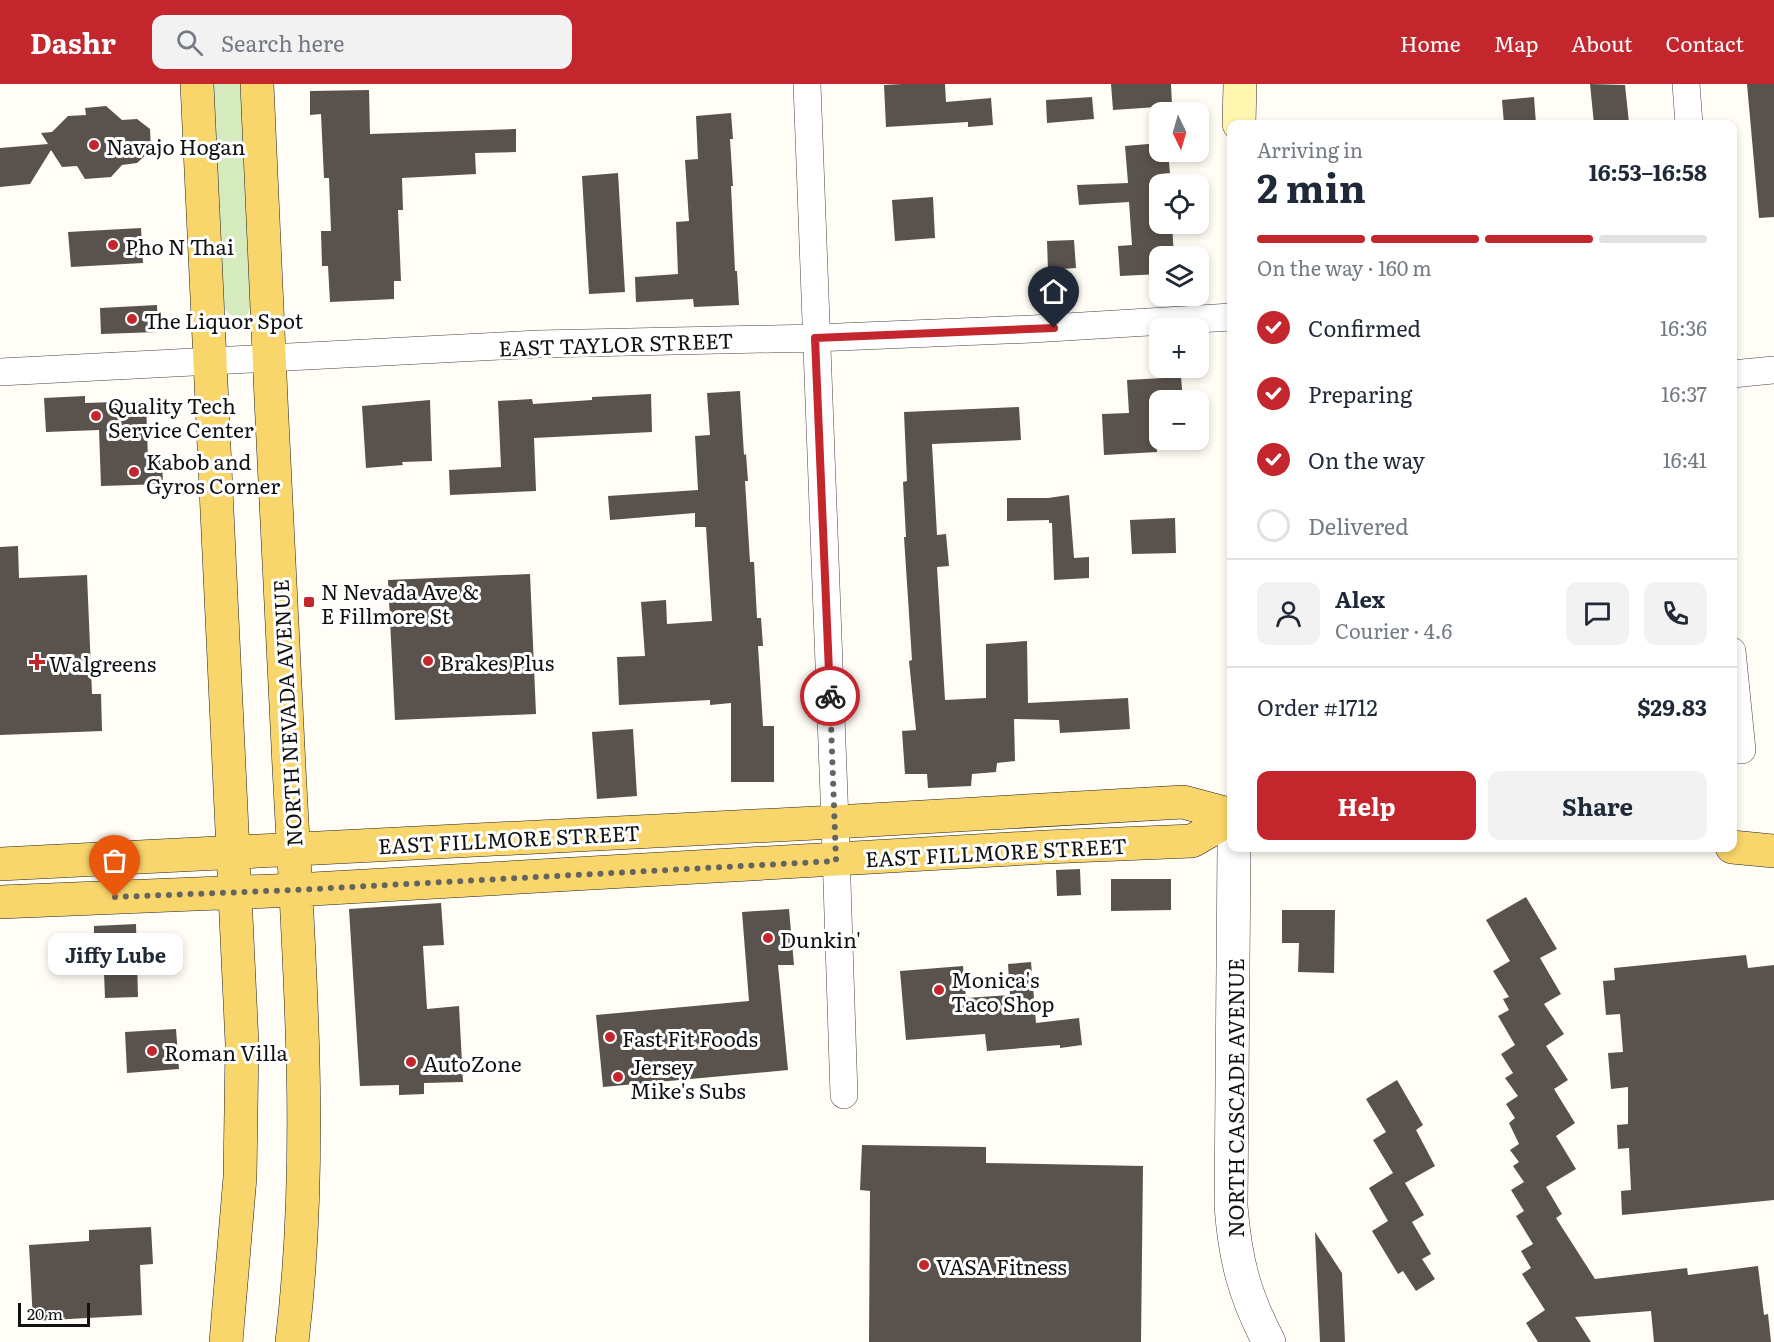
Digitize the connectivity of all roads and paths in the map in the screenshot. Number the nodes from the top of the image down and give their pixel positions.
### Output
1 (197, 84) edge
2 (257, 84) edge
3 (807, 84) edge
4 (1239, 84) edge
5 (1686, 84) edge
6 (1239, 120) edge
7 (1689, 120) edge
8 (1227, 316) edge
9 (815, 338) junction
10 (269, 356) junction
11 (210, 360) junction
12 (1774, 370) edge
13 (0, 372) edge
14 (1737, 374) edge
15 (1737, 700) edge
16 (1742, 750) dead end
17 (1227, 815) edge
18 (1227, 820) edge
19 (836, 822) junction
20 (1737, 847) edge
21 (293, 849) junction
22 (1774, 851) edge
23 (233, 852) junction
24 (1234, 852) edge
25 (836, 861) junction
26 (0, 864) edge
27 (295, 890) junction
28 (235, 893) junction
29 (0, 902) edge
30 (844, 1095) dead end
31 (226, 1342) edge
32 (292, 1342) edge
33 (1269, 1342) edge

1 - 11 main road
2 - 10 main road, NORTH NEVADA AVENUE
3 - 9 street
4 - 6 main road
5 - 7 street
8 - 9 street, EAST TAYLOR STREET
9 - 10 street, EAST TAYLOR STREET
9 - 19 street
10 - 11 street, EAST TAYLOR STREET
10 - 21 main road, NORTH NEVADA AVENUE
11 - 13 street, EAST TAYLOR STREET
11 - 23 main road
12 - 14 street
15 - 16 street
17 - 19 main road, EAST FILLMORE STREET
18 - 25 main road, EAST FILLMORE STREET
19 - 21 main road, EAST FILLMORE STREET
19 - 25 street
20 - 22 main road
21 - 23 main road, EAST FILLMORE STREET
21 - 27 main road, NORTH NEVADA AVENUE
23 - 26 main road, EAST FILLMORE STREET
23 - 28 main road
24 - 33 street, NORTH CASCADE AVENUE
25 - 27 main road, EAST FILLMORE STREET
25 - 30 street
27 - 28 main road, EAST FILLMORE STREET
27 - 32 main road, NORTH NEVADA AVENUE
28 - 29 main road, EAST FILLMORE STREET
28 - 31 main road

